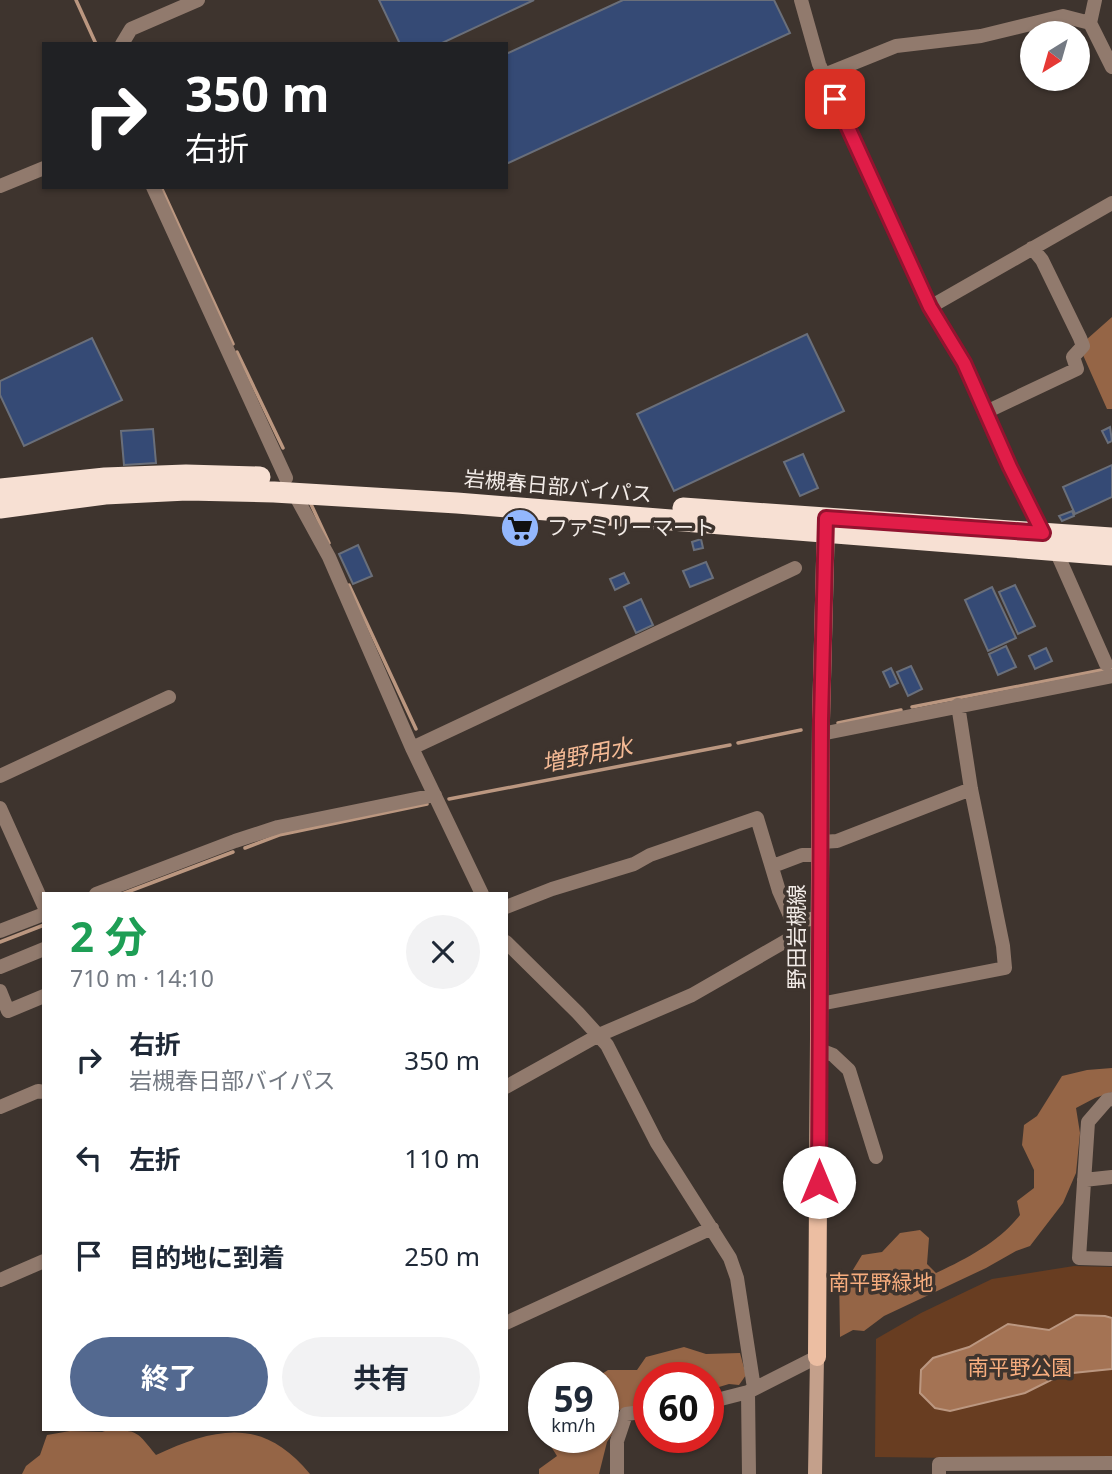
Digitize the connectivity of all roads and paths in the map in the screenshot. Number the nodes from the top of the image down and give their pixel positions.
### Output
1 (198, 0) edge
2 (801, 0) edge
3 (1095, 0) edge
4 (1042, 21) edge
5 (1082, 21) edge
6 (1090, 23) joint
7 (1020, 26) edge
8 (123, 42) edge
9 (1112, 67) edge
10 (824, 75) junction
11 (42, 169) edge
12 (0, 186) edge
13 (154, 189) edge
14 (1112, 202) edge
15 (1032, 248) junction
16 (930, 307) junction
17 (986, 412) junction
18 (290, 486) junction
19 (0, 489) edge
20 (0, 508) edge
21 (826, 526) junction
22 (1043, 533) junction
23 (1112, 538) edge
24 (1056, 551) junction
25 (1112, 555) edge
26 (795, 568) dead end
27 (1109, 670) edge
28 (169, 697) dead end
29 (958, 705) junction
30 (821, 734) junction
31 (412, 748) junction
32 (0, 776) edge
33 (971, 789) junction
34 (435, 796) junction
35 (0, 808) edge
36 (821, 848) junction
37 (773, 866) junction
38 (101, 892) edge
39 (481, 892) edge
40 (42, 902) edge
41 (508, 906) edge
42 (42, 915) edge
43 (820, 917) junction
44 (793, 923) junction
45 (0, 931) edge
46 (508, 944) edge
47 (42, 950) edge
48 (0, 967) edge
49 (0, 991) edge
50 (42, 997) edge
51 (820, 1004) junction
52 (599, 1035) junction
53 (820, 1050) junction
54 (508, 1086) edge
55 (42, 1092) edge
56 (1112, 1099) edge
57 (0, 1107) edge
58 (876, 1157) dead end
59 (1112, 1177) edge
60 (1084, 1180) junction
61 (712, 1228) junction
62 (1112, 1259) edge
63 (42, 1262) edge
64 (0, 1280) edge
65 (508, 1322) edge
66 (817, 1357) junction
67 (751, 1390) junction
68 (724, 1398) edge
69 (633, 1413) edge
70 (1112, 1463) edge
71 (617, 1474) edge
72 (749, 1474) edge
73 (815, 1474) edge
74 (939, 1474) edge

1 - 8 street
2 - 10 street
3 - 6 street
4 - 5 street
6 - 9 street
7 - 10 street
10 - 16 street
11 - 12 street
13 - 18 street
14 - 15 street
15 - 16 street
15 - 17 street
16 - 17 street
17 - 22 street
18 - 19 highway, 岩槻春日部バイパス
18 - 20 highway, 岩槻春日部バイパス
18 - 21 highway, 岩槻春日部バイパス
18 - 31 street
21 - 22 highway, 岩槻春日部バイパス
21 - 24 highway, 岩槻春日部バイパス
21 - 30 main road, 野田岩槻線
22 - 23 highway, 岩槻春日部バイパス
22 - 24 street
24 - 25 highway, 岩槻春日部バイパス
24 - 27 street
26 - 31 street
27 - 29 street
28 - 32 street
29 - 30 street
29 - 33 street
30 - 36 main road, 野田岩槻線
31 - 34 street
33 - 36 street
33 - 51 street
34 - 38 street
34 - 39 street
35 - 40 street
36 - 37 street
36 - 43 main road, 野田岩槻線
37 - 41 street
37 - 44 street
42 - 45 street
43 - 44 street
43 - 51 main road, 野田岩槻線
44 - 52 street
46 - 52 street
47 - 48 street
49 - 50 street
51 - 53 main road, 野田岩槻線
52 - 54 street
52 - 61 street
53 - 58 street
53 - 66 main road, 野田岩槻線
55 - 57 street
56 - 60 street
59 - 60 street
60 - 62 street
61 - 65 street
61 - 67 street
63 - 64 street
66 - 67 street
66 - 73 street
67 - 68 street
67 - 72 street
69 - 71 street
70 - 74 street

